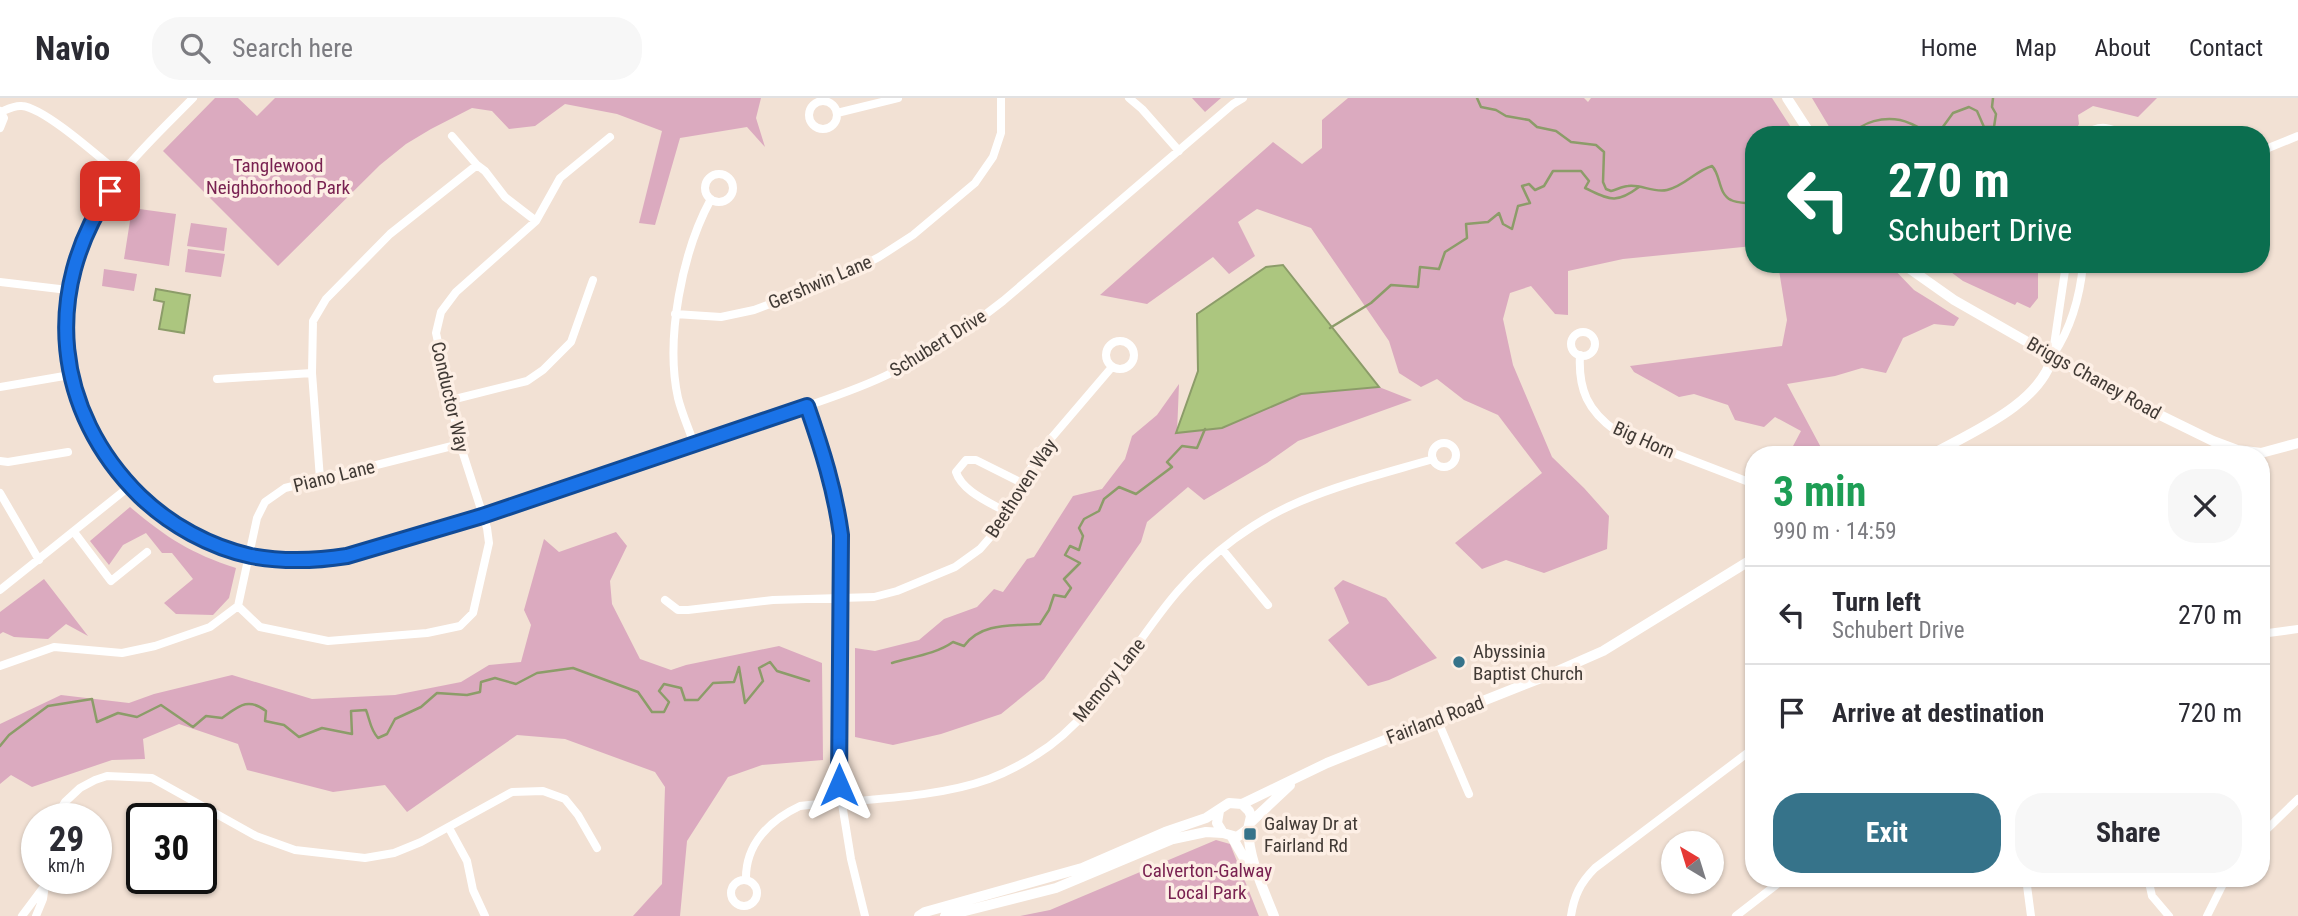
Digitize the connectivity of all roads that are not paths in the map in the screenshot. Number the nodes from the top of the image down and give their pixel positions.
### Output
1 (898, 98) edge
2 (1001, 98) edge
3 (1129, 98) edge
4 (1243, 98) edge
5 (1787, 98) edge
6 (189, 99) edge
7 (1, 112) edge
8 (837, 113) dead end
9 (1805, 126) edge
10 (0, 128) edge
11 (452, 135) dead end
12 (2298, 136) edge
13 (610, 137) dead end
14 (2270, 148) edge
15 (1179, 151) junction
16 (477, 165) junction
17 (121, 174) junction
18 (710, 200) dead end
19 (536, 221) junction
20 (1916, 273) edge
21 (2064, 273) edge
22 (2081, 273) edge
23 (593, 280) dead end
24 (0, 282) edge
25 (68, 290) junction
26 (2060, 298) junction
27 (2077, 302) junction
28 (675, 314) junction
29 (1580, 355) dead end
30 (2053, 355) junction
31 (1112, 367) dead end
32 (312, 373) junction
33 (70, 375) junction
34 (217, 379) dead end
35 (0, 387) edge
36 (451, 400) junction
37 (807, 406) junction
38 (2298, 443) edge
39 (460, 444) junction
40 (694, 444) junction
41 (1946, 446) edge
42 (2227, 446) edge
43 (2270, 451) edge
44 (68, 452) dead end
45 (1433, 459) dead end
46 (0, 461) edge
47 (320, 479) junction
48 (1745, 481) edge
49 (1022, 483) junction
50 (130, 486) junction
51 (0, 493) edge
52 (1006, 512) junction
53 (482, 516) junction
54 (74, 532) junction
55 (1222, 549) junction
56 (147, 552) dead end
57 (250, 555) junction
58 (39, 560) junction
59 (1745, 564) edge
60 (0, 590) edge
61 (841, 598) junction
62 (665, 600) dead end
63 (1268, 605) dead end
64 (237, 606) junction
65 (2298, 629) edge
66 (2270, 633) edge
67 (0, 666) edge
68 (1437, 719) junction
69 (1745, 755) edge
70 (1297, 778) junction
71 (1469, 794) dead end
72 (2298, 799) edge
73 (841, 801) junction
74 (64, 803) edge
75 (1242, 804) junction
76 (1219, 811) junction
77 (1250, 826) junction
78 (2270, 826) edge
79 (449, 828) junction
80 (1227, 835) junction
81 (597, 848) dead end
82 (1256, 872) junction
83 (746, 880) dead end
84 (1774, 887) edge
85 (2027, 887) edge
86 (2150, 887) edge
87 (2222, 887) edge
88 (38, 894) edge
89 (43, 894) edge
90 (22, 916) edge
91 (36, 916) edge
92 (485, 916) edge
93 (865, 916) edge
94 (919, 916) edge
95 (945, 916) edge
96 (1274, 916) edge
97 (1571, 916) edge
98 (1736, 916) edge
99 (2031, 916) edge
100 (2169, 916) edge
101 (2207, 916) edge

1 - 8 street
2 - 28 street, Gershwin Lane
3 - 15 street
4 - 15 street, Schubert Drive
5 - 9 main road
6 - 17 street, Schubert Drive
7 - 10 street
7 - 17 street
11 - 16 street
12 - 14 street
13 - 19 street, Conductor Way
15 - 37 street, Schubert Drive
16 - 19 street
16 - 32 street
17 - 25 street, Schubert Drive
18 - 28 street
19 - 36 street, Conductor Way
20 - 30 main road, Briggs Chaney Road
21 - 26 street
22 - 27 street
23 - 36 street
24 - 25 street
25 - 33 street, Schubert Drive
26 - 27 street
26 - 30 street
27 - 30 street
28 - 40 street
29 - 48 street, Big Horn
30 - 41 main road
30 - 42 main road, Briggs Chaney Road
31 - 49 street, Beethoven Way
32 - 34 street
32 - 47 street
33 - 35 street
33 - 50 street, Schubert Drive
36 - 39 street, Conductor Way
37 - 40 street, Schubert Drive
37 - 61 street
38 - 43 main road, Briggs Chaney Road
39 - 47 street, Piano Lane
39 - 53 street, Conductor Way
40 - 53 street, Schubert Drive
44 - 46 street
45 - 55 street, Memory Lane
47 - 57 street, Piano Lane
49 - 52 street, Beethoven Way
49 - 52 street
50 - 54 street
50 - 57 street, Schubert Drive
51 - 58 street
52 - 61 street, Beethoven Way
53 - 57 street, Schubert Drive
53 - 64 street, Conductor Way
54 - 56 street
54 - 58 street
55 - 63 street
55 - 73 street, Memory Lane
57 - 64 street
58 - 60 street
59 - 68 main road, Fairland Road
61 - 62 street, Beethoven Way
61 - 73 street
64 - 67 street
65 - 66 street
68 - 70 main road, Fairland Road
68 - 71 street
69 - 97 street
70 - 75 main road, Fairland Road
70 - 77 main road, Fairland Road
72 - 78 street
73 - 83 street, Memory Lane
73 - 93 street
74 - 79 street
75 - 76 main road
75 - 77 main road
76 - 80 main road
76 - 94 main road
77 - 80 main road
77 - 82 main road
79 - 81 street
79 - 92 street
80 - 82 main road
80 - 95 main road
82 - 96 main road
84 - 98 street
85 - 99 street
86 - 100 street
87 - 101 street
88 - 90 street
89 - 91 street

